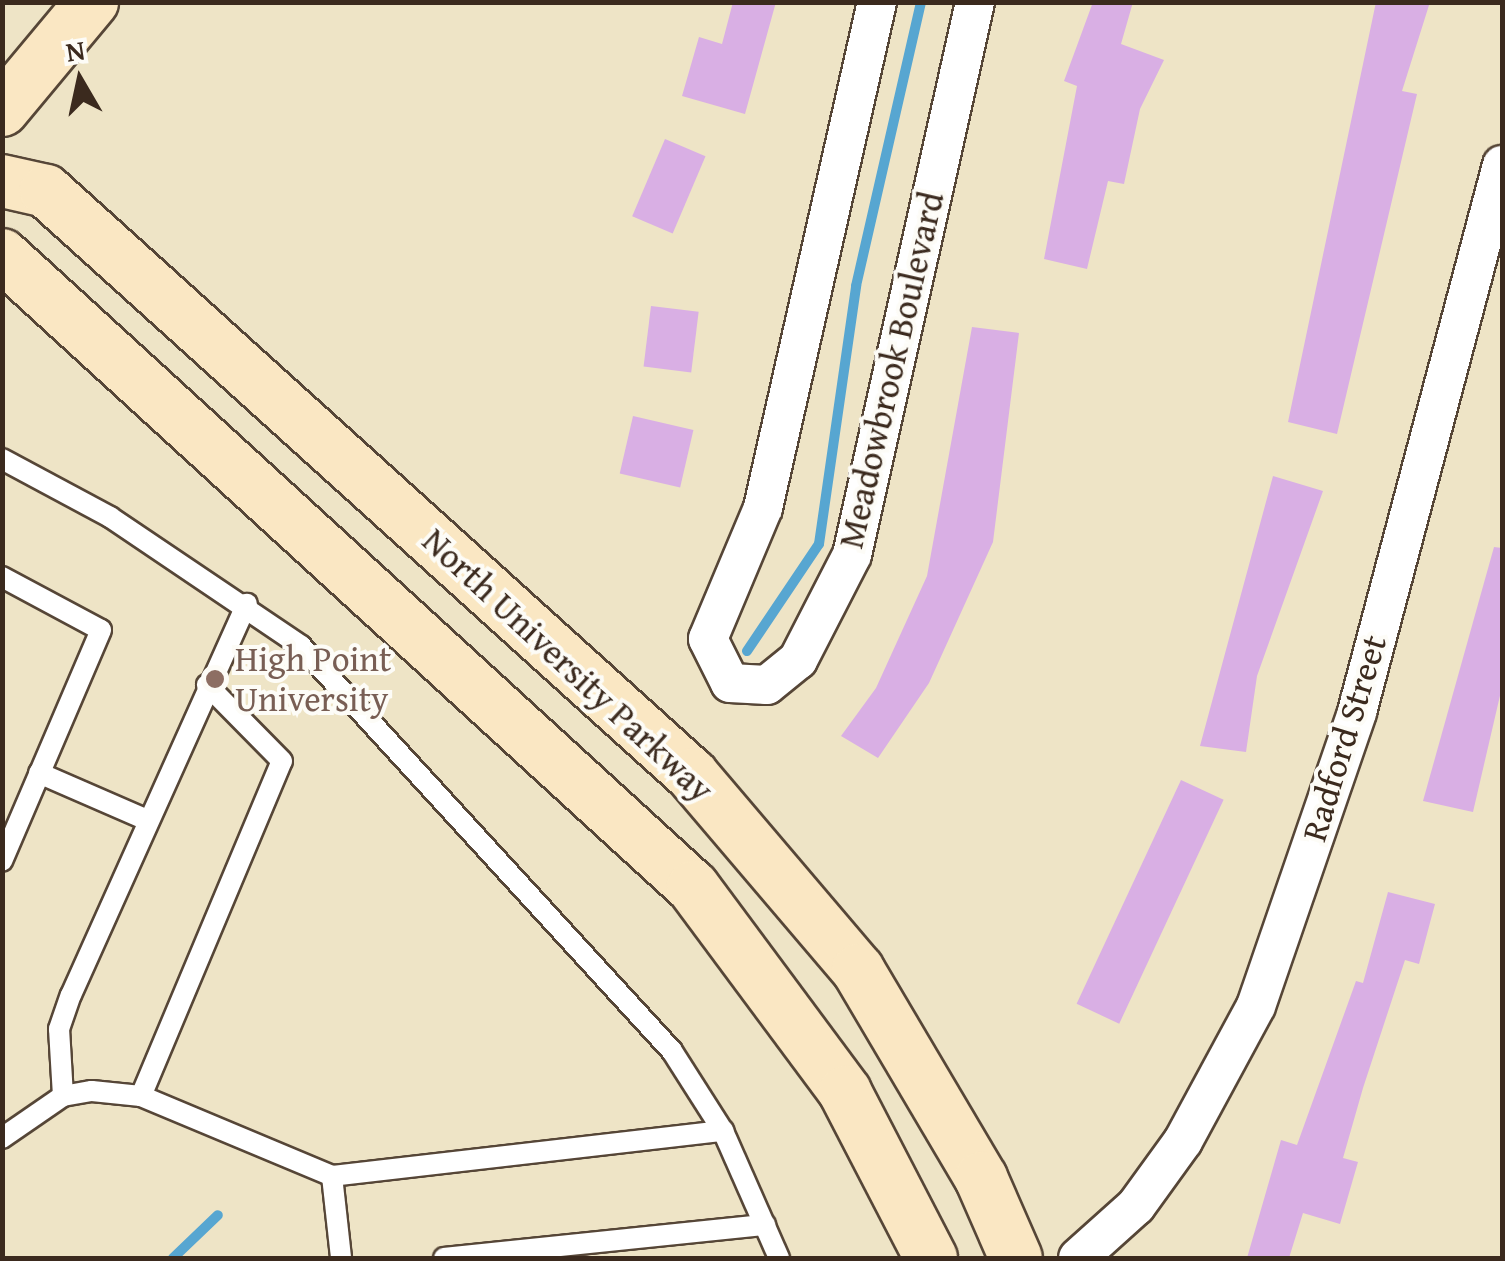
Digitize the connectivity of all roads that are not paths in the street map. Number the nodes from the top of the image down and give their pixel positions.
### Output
1 (92, 2) edge
2 (876, 2) edge
3 (975, 2) edge
4 (2, 110) edge
5 (1502, 165) edge
6 (2, 180) edge
7 (2, 255) edge
8 (2, 459) edge
9 (2, 577) edge
10 (247, 604) junction
11 (207, 685) junction
12 (39, 773) junction
13 (146, 819) junction
14 (2, 861) edge
15 (63, 1096) junction
16 (142, 1096) junction
17 (722, 1131) junction
18 (2, 1138) edge
19 (332, 1176) junction
20 (765, 1225) junction
21 (341, 1258) edge
22 (444, 1258) edge
23 (779, 1258) edge
24 (931, 1258) edge
25 (1016, 1258) edge
26 (1078, 1258) edge

1 - 4 main road
2 - 3 street, Meadowbrook Boulevard
5 - 26 street, Radford Street
6 - 25 main road, North University Parkway
7 - 24 main road, North University Parkway
8 - 10 lane
9 - 12 lane
10 - 11 lane
10 - 17 lane
11 - 13 lane
11 - 16 lane
12 - 13 lane
12 - 14 lane
13 - 15 lane
15 - 16 lane
15 - 18 lane
16 - 19 lane
17 - 19 lane
17 - 20 lane
19 - 21 lane
20 - 22 lane
20 - 23 lane

